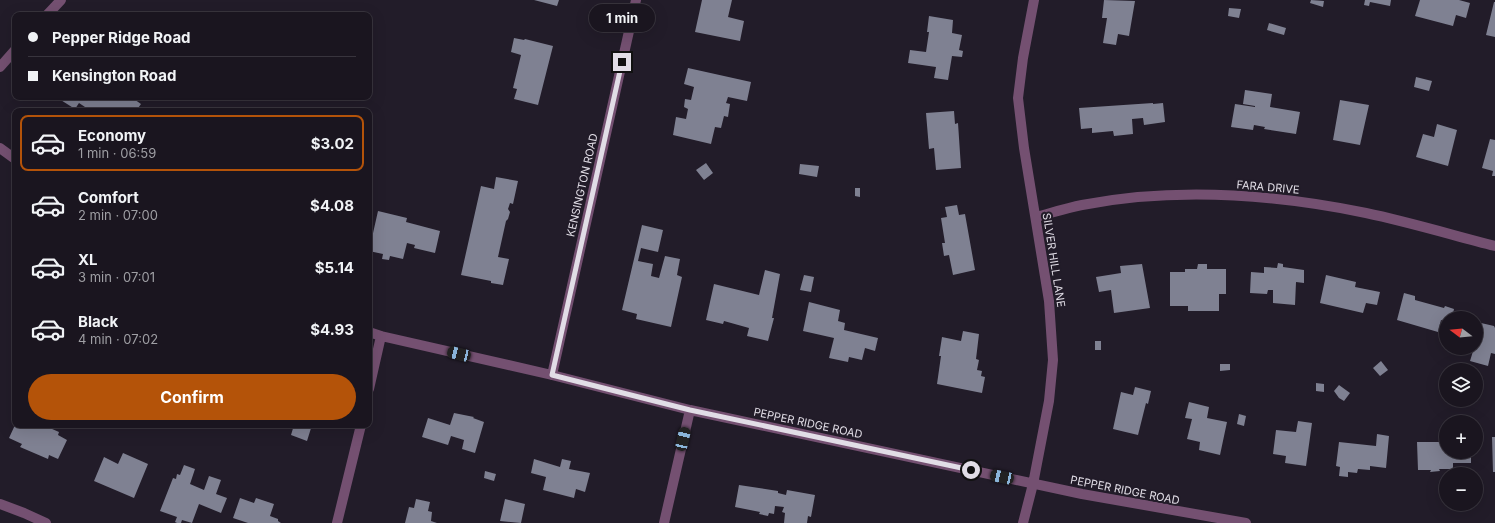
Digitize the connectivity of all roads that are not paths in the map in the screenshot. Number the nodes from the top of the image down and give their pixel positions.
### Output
1 (61, 0) edge
2 (636, 0) edge
3 (1034, 0) edge
4 (50, 12) edge
5 (12, 53) edge
6 (0, 67) edge
7 (0, 148) edge
8 (12, 157) edge
9 (1036, 217) junction
10 (1495, 246) edge
11 (372, 333) edge
12 (382, 336) junction
13 (552, 375) junction
14 (372, 377) edge
15 (690, 410) junction
16 (359, 428) edge
17 (1033, 484) junction
18 (0, 504) edge
19 (46, 523) edge
20 (337, 523) edge
21 (664, 523) edge
22 (1023, 523) edge
23 (1246, 523) edge

1 - 4 street
2 - 13 street, KENSINGTON ROAD
3 - 9 street, SILVER HILL LANE
5 - 6 street
7 - 8 street
9 - 10 street, FARA DRIVE
9 - 17 street, SILVER HILL LANE
11 - 12 street, PEPPER RIDGE ROAD
12 - 13 street, PEPPER RIDGE ROAD
12 - 14 street
13 - 15 street, PEPPER RIDGE ROAD
15 - 17 street, PEPPER RIDGE ROAD
15 - 21 street
16 - 20 street
17 - 22 street, SILVER HILL LANE
17 - 23 street, PEPPER RIDGE ROAD
18 - 19 street

